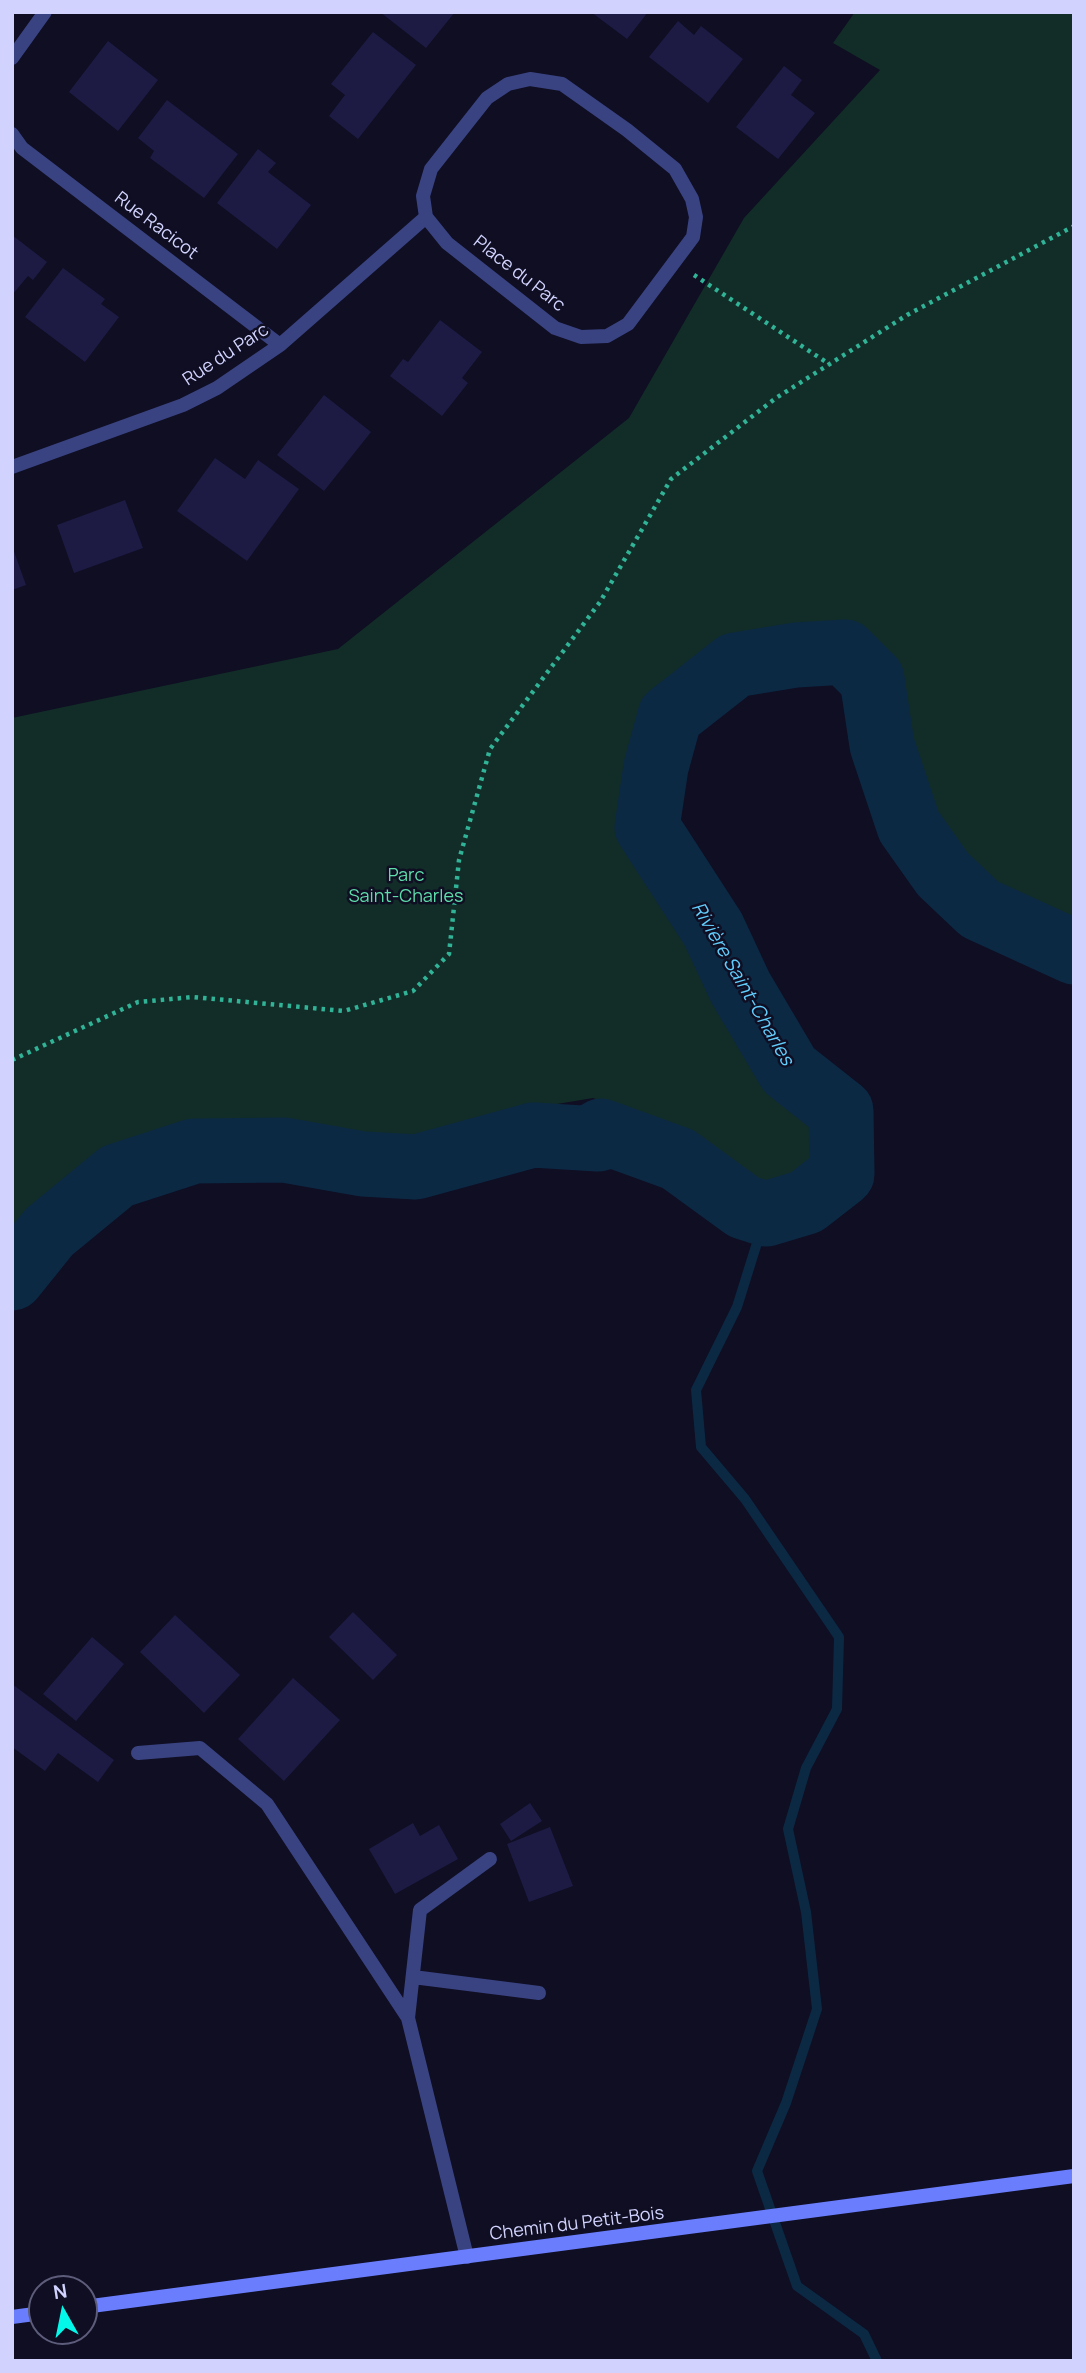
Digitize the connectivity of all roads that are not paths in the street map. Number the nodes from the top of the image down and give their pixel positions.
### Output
1 (45, 12) edge
2 (12, 58) edge
3 (12, 134) edge
4 (426, 217) junction
5 (280, 345) junction
6 (12, 467) edge
7 (138, 1753) dead end
8 (490, 1860) dead end
9 (413, 1977) junction
10 (540, 1993) dead end
11 (408, 2018) junction
12 (1074, 2176) edge
13 (467, 2258) junction
14 (98, 2305) edge

1 - 2 street
3 - 5 street, Rue Racicot
4 - 4 street, Place du Parc
4 - 5 street, Rue du Parc
5 - 6 street, Rue du Parc
7 - 11 street
8 - 9 street
9 - 10 street
9 - 11 street
11 - 13 street
12 - 13 street, Chemin du Petit-Bois
13 - 14 street, Chemin du Petit-Bois

